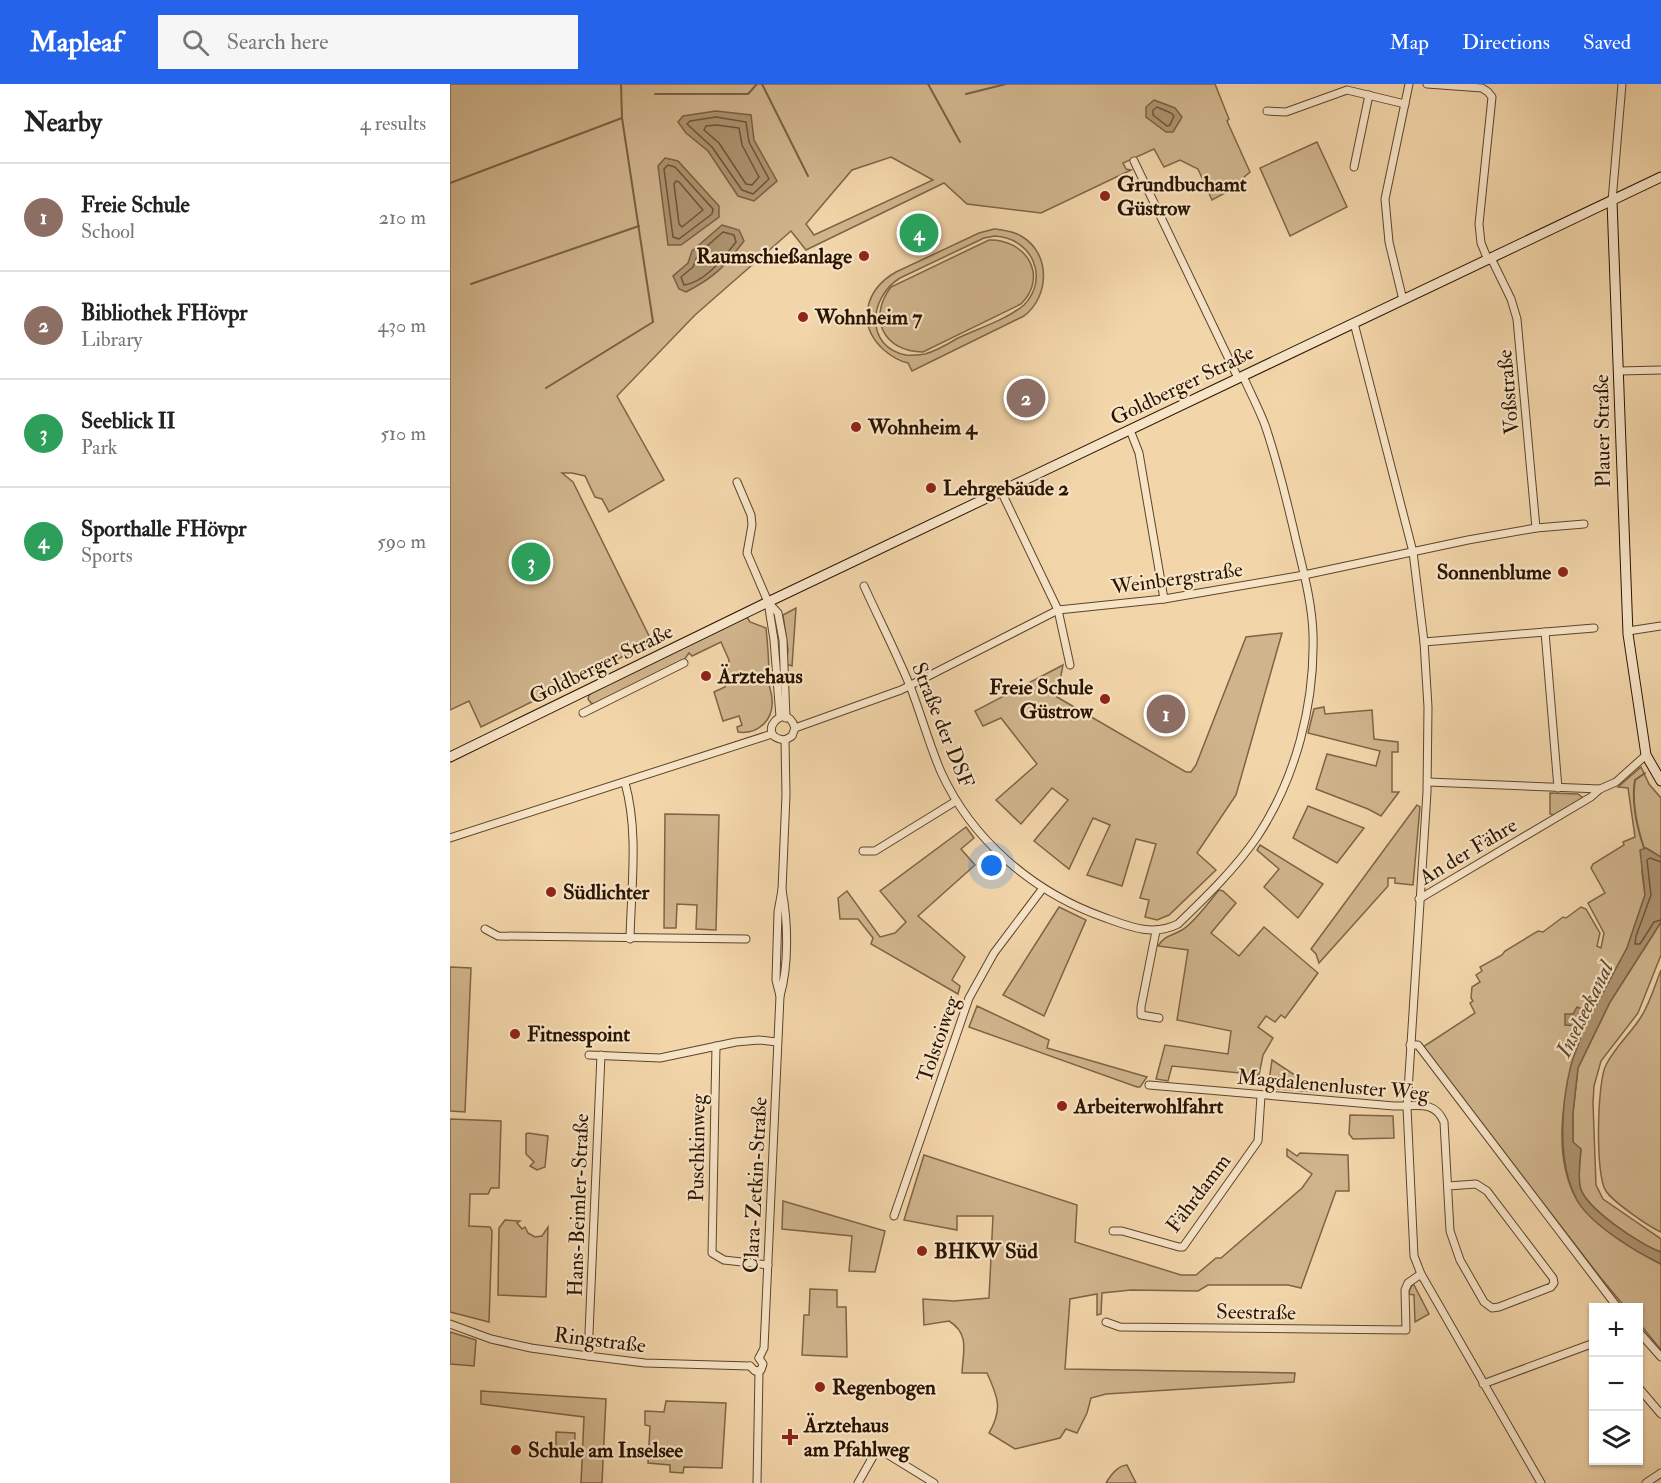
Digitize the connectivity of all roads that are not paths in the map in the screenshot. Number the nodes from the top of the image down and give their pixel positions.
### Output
1 (1362, 84) edge
2 (1409, 84) edge
3 (1426, 84) edge
4 (1622, 84) edge
5 (1360, 93) junction
6 (1369, 95) junction
7 (1405, 104) junction
8 (1267, 111) dead end
9 (1134, 160) dead end
10 (1354, 167) dead end
11 (1661, 177) edge
12 (1612, 201) junction
13 (1489, 259) junction
14 (1403, 300) junction
15 (1354, 323) junction
16 (1661, 370) edge
17 (1619, 371) junction
18 (1241, 377) junction
19 (1130, 430) junction
20 (737, 482) dead end
21 (1001, 492) junction
22 (1584, 524) dead end
23 (1536, 528) junction
24 (1413, 552) junction
25 (1304, 575) junction
26 (864, 586) dead end
27 (1164, 599) junction
28 (768, 602) junction
29 (1058, 610) junction
30 (1661, 626) edge
31 (1594, 628) dead end
32 (1628, 631) junction
33 (1545, 632) junction
34 (1424, 642) junction
35 (684, 663) dead end
36 (1070, 665) dead end
37 (910, 686) junction
38 (583, 713) dead end
39 (783, 718) junction
40 (795, 728) junction
41 (772, 734) junction
42 (784, 740) junction
43 (1646, 755) junction
44 (450, 757) edge
45 (1659, 775) edge
46 (1428, 782) junction
47 (625, 783) junction
48 (1558, 788) junction
49 (1600, 789) junction
50 (956, 801) junction
51 (450, 838) edge
52 (863, 851) dead end
53 (1043, 888) junction
54 (1419, 899) junction
55 (485, 929) dead end
56 (1156, 932) junction
57 (630, 939) junction
58 (746, 939) dead end
59 (1159, 1018) dead end
60 (777, 1042) junction
61 (1410, 1045) junction
62 (716, 1046) junction
63 (589, 1055) dead end
64 (601, 1055) junction
65 (1149, 1085) dead end
66 (1261, 1096) junction
67 (1407, 1107) junction
68 (1448, 1186) junction
69 (894, 1216) dead end
70 (1113, 1231) dead end
71 (768, 1265) junction
72 (1421, 1274) junction
73 (1614, 1303) edge
74 (1106, 1322) dead end
75 (450, 1324) edge
76 (1643, 1337) edge
77 (1589, 1344) edge
78 (588, 1356) junction
79 (1661, 1357) edge
80 (759, 1358) junction
81 (750, 1366) junction
82 (759, 1371) junction
83 (1483, 1384) junction
84 (1643, 1393) edge
85 (1661, 1414) edge
86 (1661, 1473) edge
87 (757, 1483) edge
88 (858, 1483) edge
89 (934, 1483) edge
90 (1541, 1483) edge
91 (1646, 1483) edge

1 - 5 street
2 - 7 street
3 - 13 street, Voßstraße
4 - 12 street, Plauer Straße
5 - 6 street
5 - 8 street
6 - 7 street
6 - 10 street
7 - 14 street
9 - 18 street
11 - 12 main road, Goldberger Straße
12 - 13 main road, Goldberger Straße
12 - 17 main road, Plauer Straße
13 - 14 main road, Goldberger Straße
13 - 23 street, Voßstraße
14 - 15 main road, Goldberger Straße
15 - 18 main road, Goldberger Straße
15 - 24 street
16 - 17 street
17 - 32 main road, Plauer Straße
18 - 19 main road, Goldberger Straße
18 - 25 street
19 - 21 main road, Goldberger Straße
19 - 27 street
20 - 28 street
21 - 28 main road, Goldberger Straße
21 - 29 street
22 - 23 street, Weinbergstraße
23 - 24 street, Weinbergstraße
24 - 25 street, Weinbergstraße
24 - 34 street
25 - 27 street, Weinbergstraße
25 - 56 street
26 - 37 street, Straße der DSF
27 - 29 street, Weinbergstraße
28 - 39 street
28 - 44 main road, Goldberger Straße
29 - 36 street
29 - 37 street, Weinbergstraße
30 - 32 street
31 - 33 street
32 - 43 main road, Plauer Straße
33 - 34 street
33 - 48 street
34 - 46 street
35 - 38 street, Goldberger Straße
37 - 40 street, Weinbergstraße
37 - 50 street, Straße der DSF
39 - 40 street
39 - 41 street
40 - 42 street
41 - 42 street
41 - 47 street
42 - 60 street, Clara-Zetkin-Straße
43 - 45 main road, Plauer Straße
43 - 49 street, An der Fähre
46 - 48 street
46 - 54 street
47 - 51 street
47 - 57 street
48 - 49 street
49 - 54 street, An der Fähre
50 - 52 street
50 - 53 street, Straße der DSF
53 - 56 street, Straße der DSF
53 - 69 street, Tolstoiweg
54 - 61 street, An der Fähre
55 - 57 street
56 - 59 street
57 - 58 street
60 - 62 street
60 - 71 street, Clara-Zetkin-Straße
61 - 67 street, An der Fähre
61 - 73 street, Magdalenenluster Weg
62 - 64 street
62 - 71 street, Puschkinweg
63 - 64 street
64 - 78 street, Hans-Beimler-Straße
65 - 66 street, Magdalenenluster Weg
66 - 67 street, Magdalenenluster Weg
66 - 70 street, Fährdamm
67 - 68 street, Magdalenenluster Weg
67 - 72 street, An der Fähre
68 - 68 street, Magdalenenluster Weg
71 - 80 street, Clara-Zetkin-Straße
72 - 74 street, Seestraße
72 - 83 street, An der Fähre
75 - 78 street, Ringstraße
76 - 79 street
77 - 83 street
78 - 81 street, Ringstraße
80 - 81 street
80 - 82 street, Clara-Zetkin-Straße
81 - 82 street
82 - 87 street, Clara-Zetkin-Straße
83 - 90 street, An der Fähre
84 - 85 street
86 - 91 street
88 - 89 street

